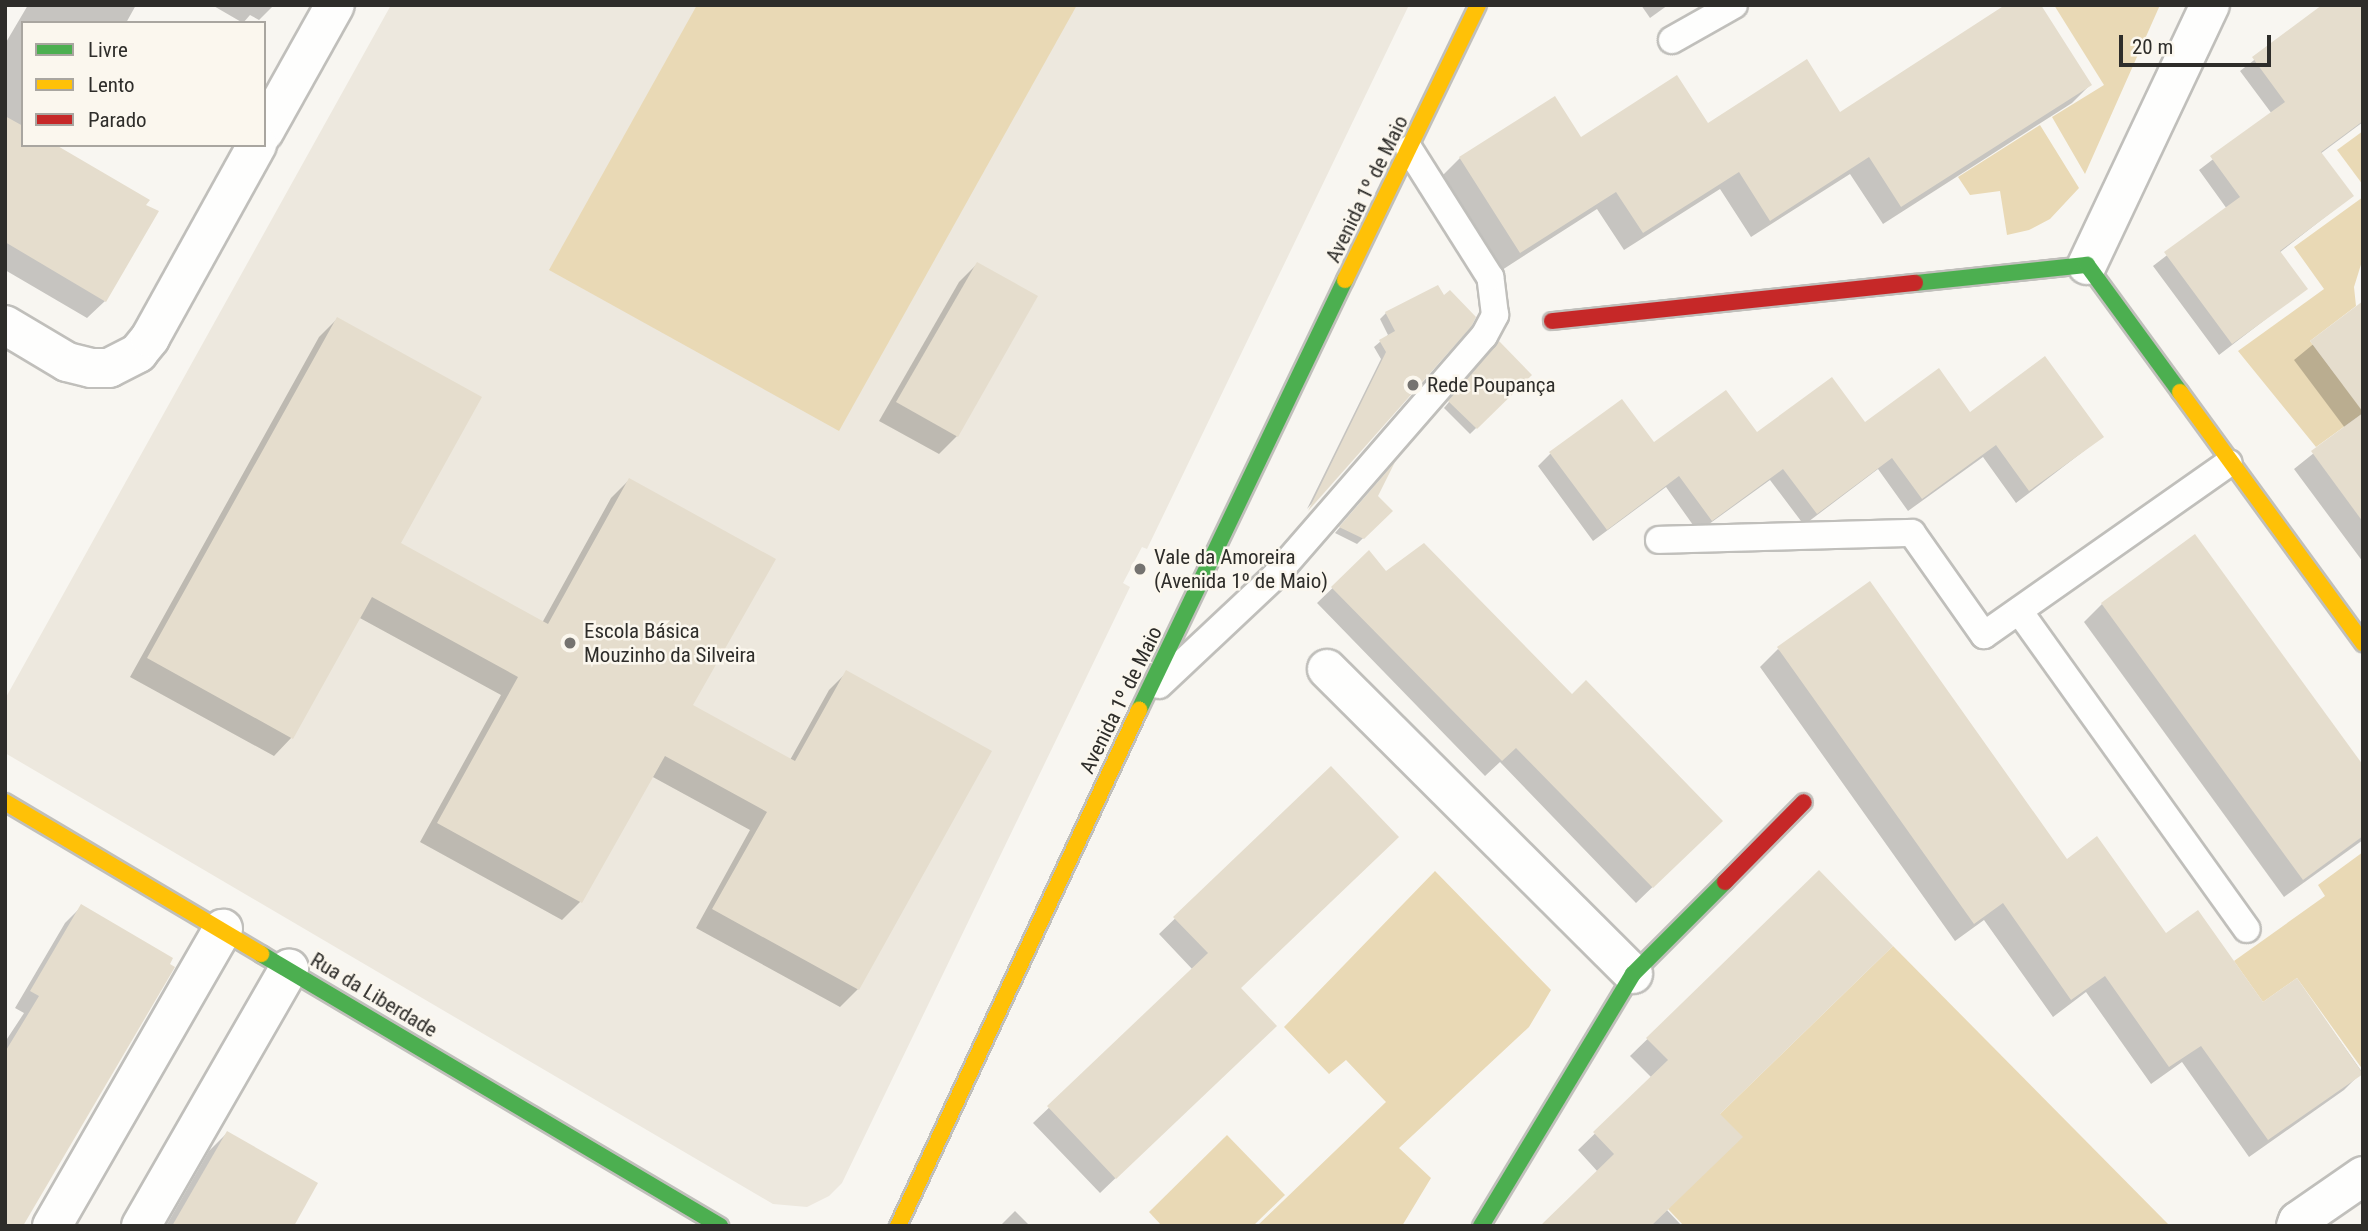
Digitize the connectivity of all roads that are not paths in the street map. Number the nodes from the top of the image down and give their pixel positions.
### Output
1 (335, 5) edge
2 (1478, 5) edge
3 (1734, 5) edge
4 (2210, 5) edge
5 (1672, 40) dead end
6 (266, 128) edge
7 (256, 147) edge
8 (1409, 149) junction
9 (2087, 265) junction
10 (1552, 321) dead end
11 (5, 325) edge
12 (2229, 463) junction
13 (1659, 540) dead end
14 (2019, 611) junction
15 (2363, 643) edge
16 (1327, 669) dead end
17 (1144, 698) junction
18 (5, 802) edge
19 (1804, 802) dead end
20 (223, 929) junction
21 (2247, 929) dead end
22 (289, 969) junction
23 (1633, 974) junction
24 (2363, 1175) edge
25 (52, 1226) edge
26 (141, 1226) edge
27 (720, 1226) edge
28 (898, 1226) edge
29 (1482, 1226) edge
30 (2296, 1226) edge

1 - 6 street
2 - 8 street, Avenida 1º de Maio
3 - 5 lane
4 - 9 street
7 - 11 street
8 - 17 street, Avenida 1º de Maio
8 - 17 lane
9 - 10 street
9 - 12 street
12 - 14 lane
12 - 15 street
13 - 14 lane
14 - 21 lane
16 - 23 street
17 - 28 street, Avenida 1º de Maio
18 - 20 street, Rua da Liberdade
19 - 23 street
20 - 22 street, Rua da Liberdade
20 - 25 street
22 - 26 street
22 - 27 street, Rua da Liberdade
23 - 29 street
24 - 30 street

